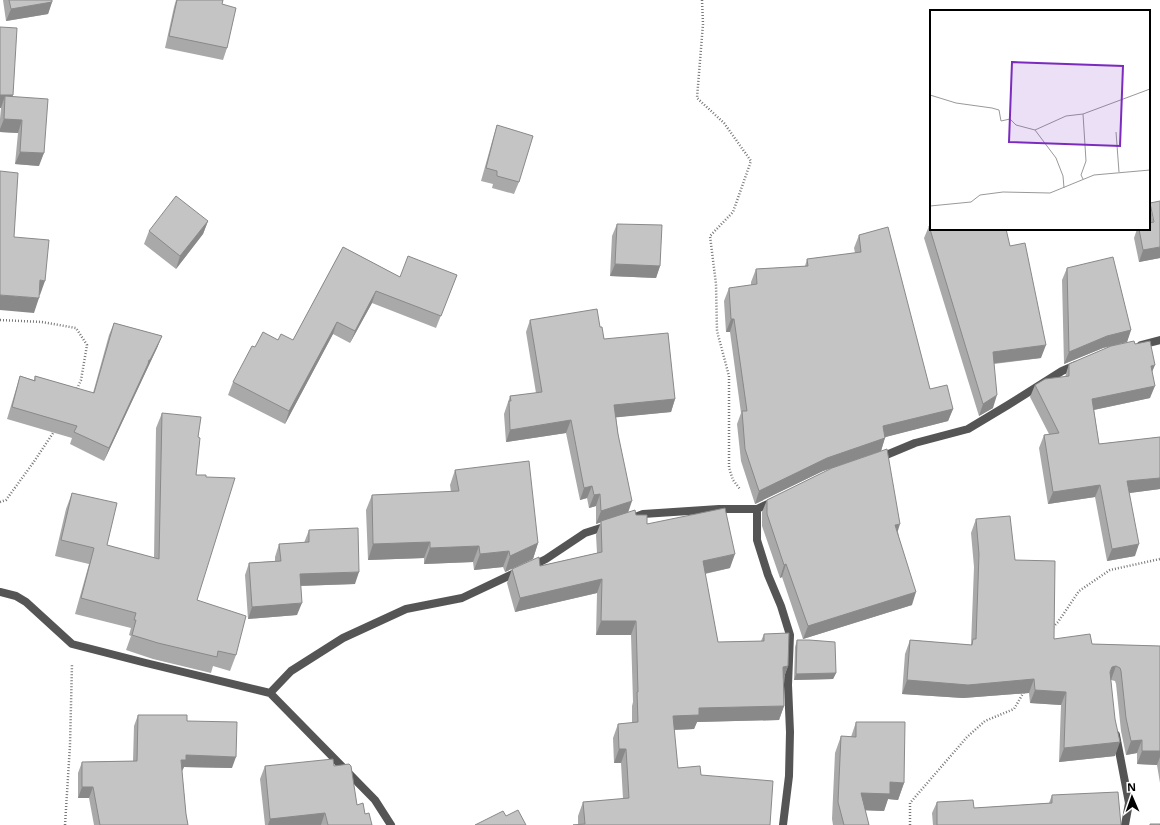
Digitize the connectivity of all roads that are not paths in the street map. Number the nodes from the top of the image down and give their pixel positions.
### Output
1 (1160, 340) edge
2 (1132, 347) edge
3 (1081, 363) edge
4 (873, 460) edge
5 (784, 496) edge
6 (757, 509) junction
7 (0, 592) edge
8 (270, 693) junction
9 (1115, 724) edge
10 (391, 825) edge
11 (783, 825) edge
12 (1125, 825) edge

1 - 2 street
3 - 4 street
5 - 6 street
6 - 8 street
6 - 11 street
7 - 8 street
8 - 10 street
9 - 12 street

